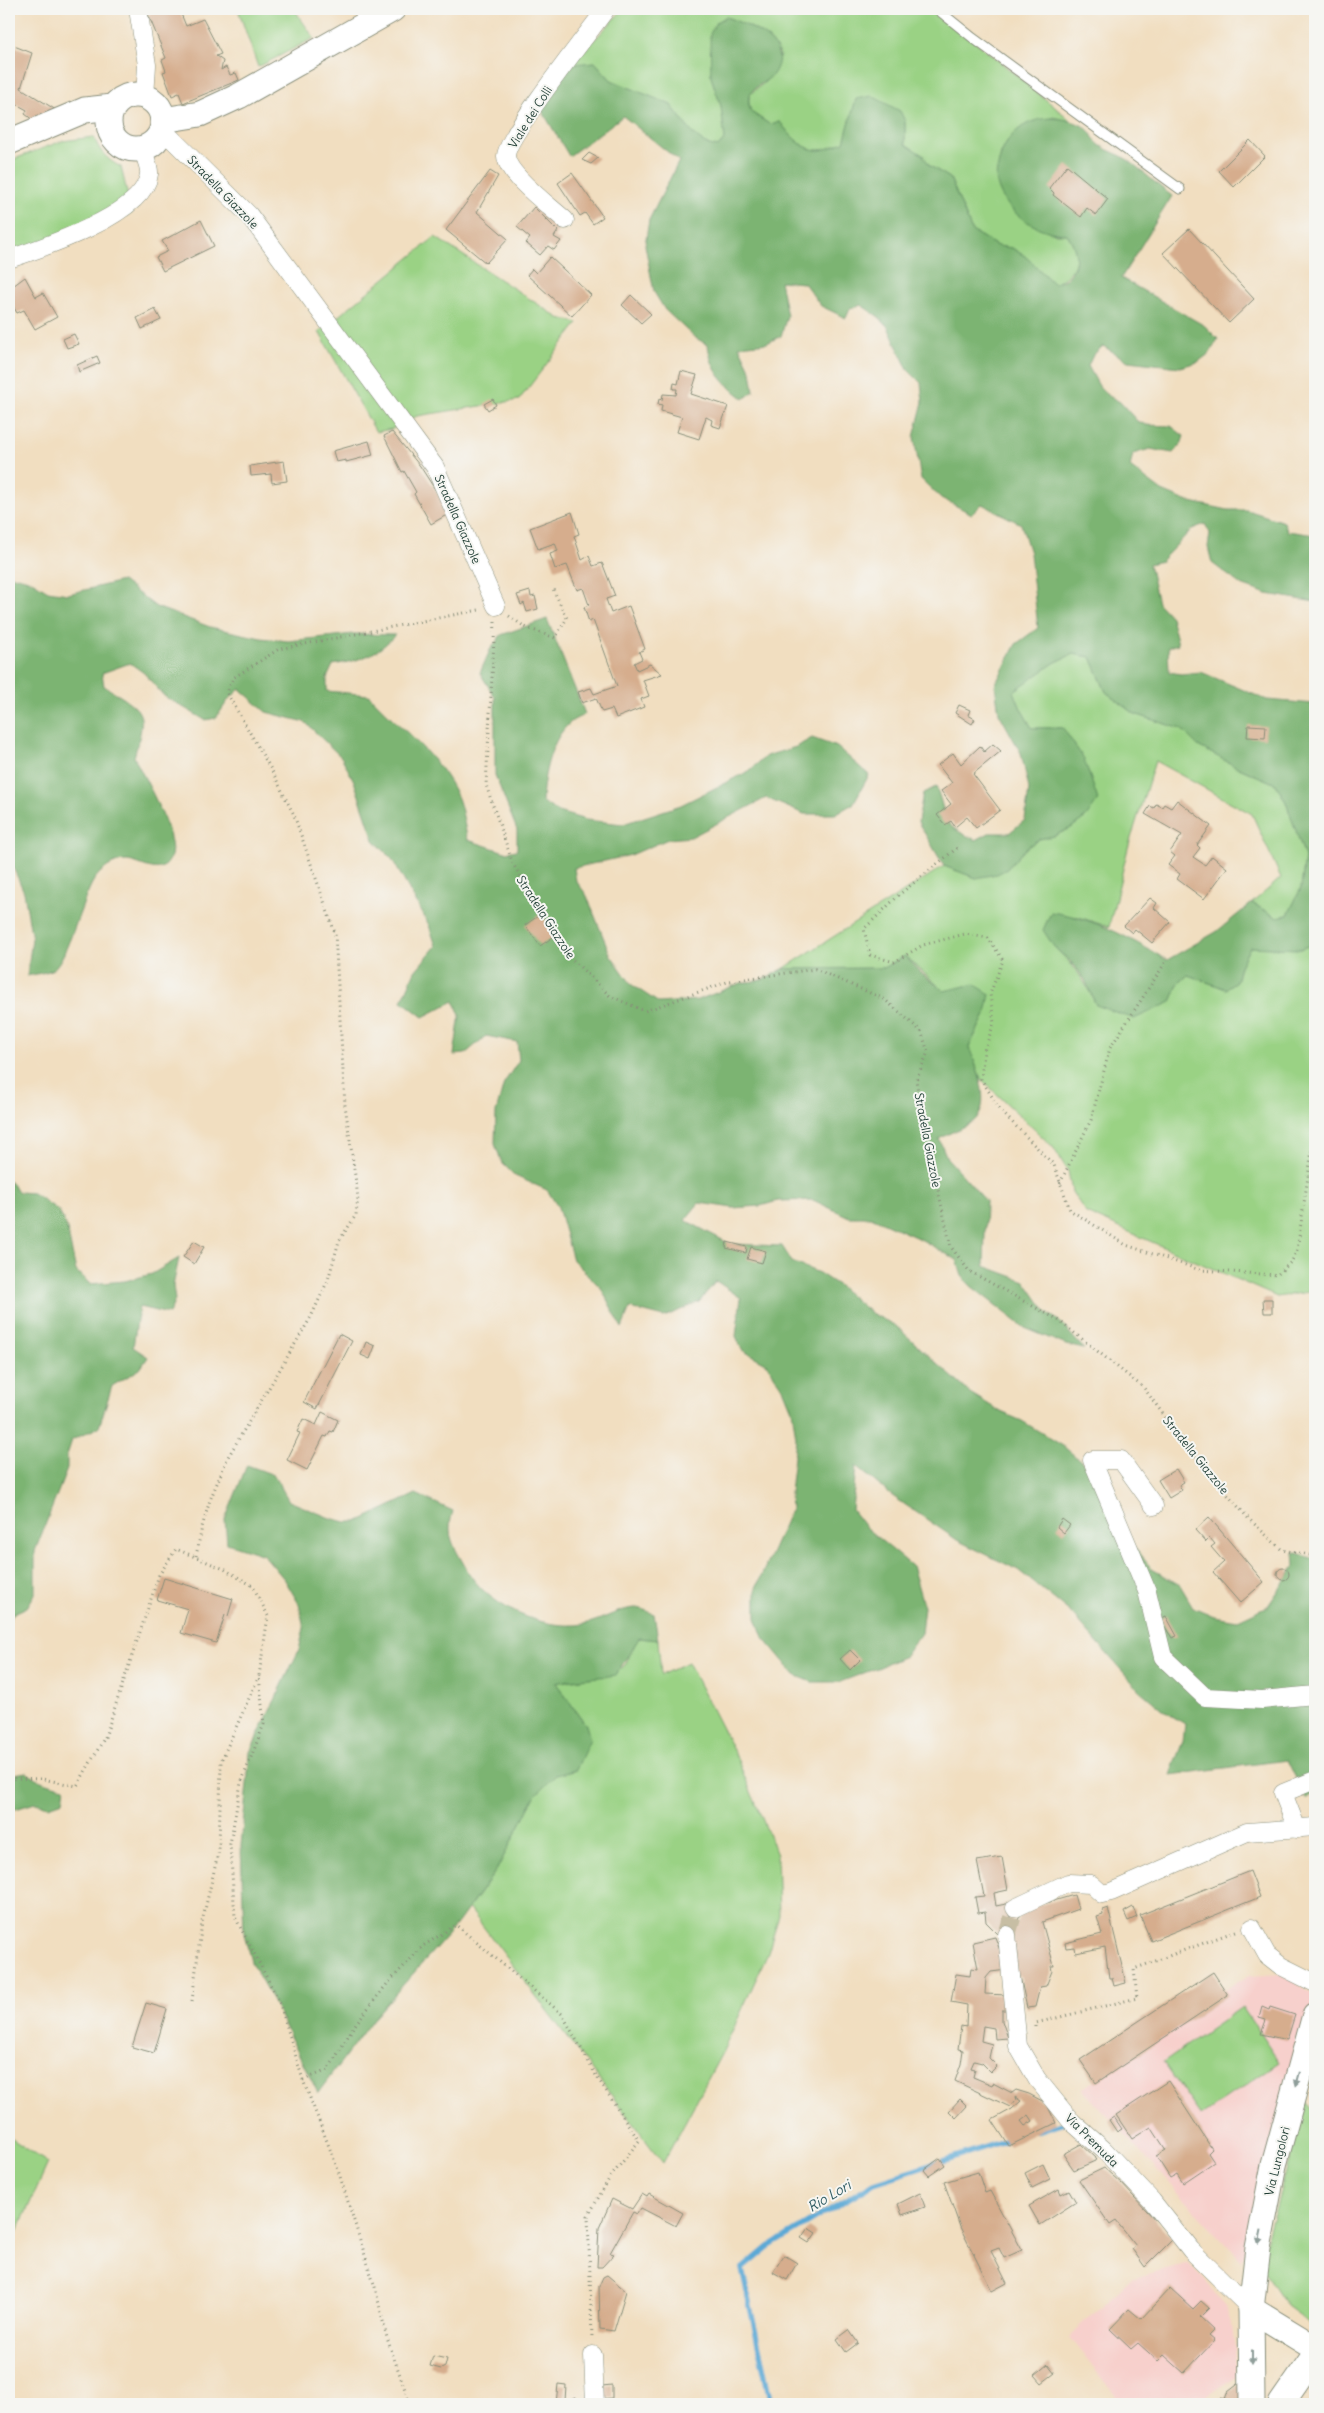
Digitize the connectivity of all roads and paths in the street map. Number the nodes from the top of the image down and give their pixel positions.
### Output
1 (138, 9) edge
2 (393, 9) edge
3 (606, 9) edge
4 (937, 9) edge
5 (145, 97) junction
6 (113, 107) junction
7 (162, 124) junction
8 (9, 142) edge
9 (142, 148) junction
10 (1180, 189) dead end
11 (565, 220) dead end
12 (9, 259) edge
13 (552, 587) dead end
14 (496, 606) junction
15 (957, 848) dead end
16 (1167, 960) dead end
17 (1315, 1130) edge
18 (1060, 1184) junction
19 (1154, 1506) dead end
20 (196, 1556) junction
21 (1315, 1556) edge
22 (259, 1676) junction
23 (1315, 1695) edge
24 (9, 1778) edge
25 (1315, 1780) edge
26 (1315, 1826) edge
27 (1297, 1829) junction
28 (1015, 1908) dead end
29 (1252, 1928) joint
30 (1007, 1935) tunnel mouth
31 (1315, 1983) edge
32 (192, 2001) dead end
33 (1315, 2015) edge
34 (1035, 2032) dead end
35 (304, 2080) junction
36 (1251, 2309) junction
37 (1315, 2348) edge
38 (593, 2355) joint
39 (1315, 2355) edge
40 (410, 2404) edge
41 (595, 2404) edge
42 (1252, 2404) edge
43 (1281, 2404) edge

1 - 5 street
2 - 7 street
3 - 11 street, Viale dei Colli
4 - 10 lane
5 - 6 street
5 - 7 street
6 - 8 street
6 - 9 street
7 - 9 street
7 - 14 street, Stradella Giazzole
9 - 12 street
13 - 14 path
14 - 20 path
14 - 21 path, Stradella Giazzole
15 - 18 path
16 - 18 path
17 - 18 path
19 - 23 street
20 - 22 path
20 - 24 path
22 - 32 path
22 - 35 path
25 - 27 street
26 - 27 street
27 - 28 street
29 - 31 street
29 - 34 path
30 - 36 street, Via Premuda
33 -> 36 street, Via Lungolorì
35 - 38 path
35 - 40 path
36 - 37 street
36 -> 42 street, Via Lungolorì
38 - 41 street
39 - 43 street

